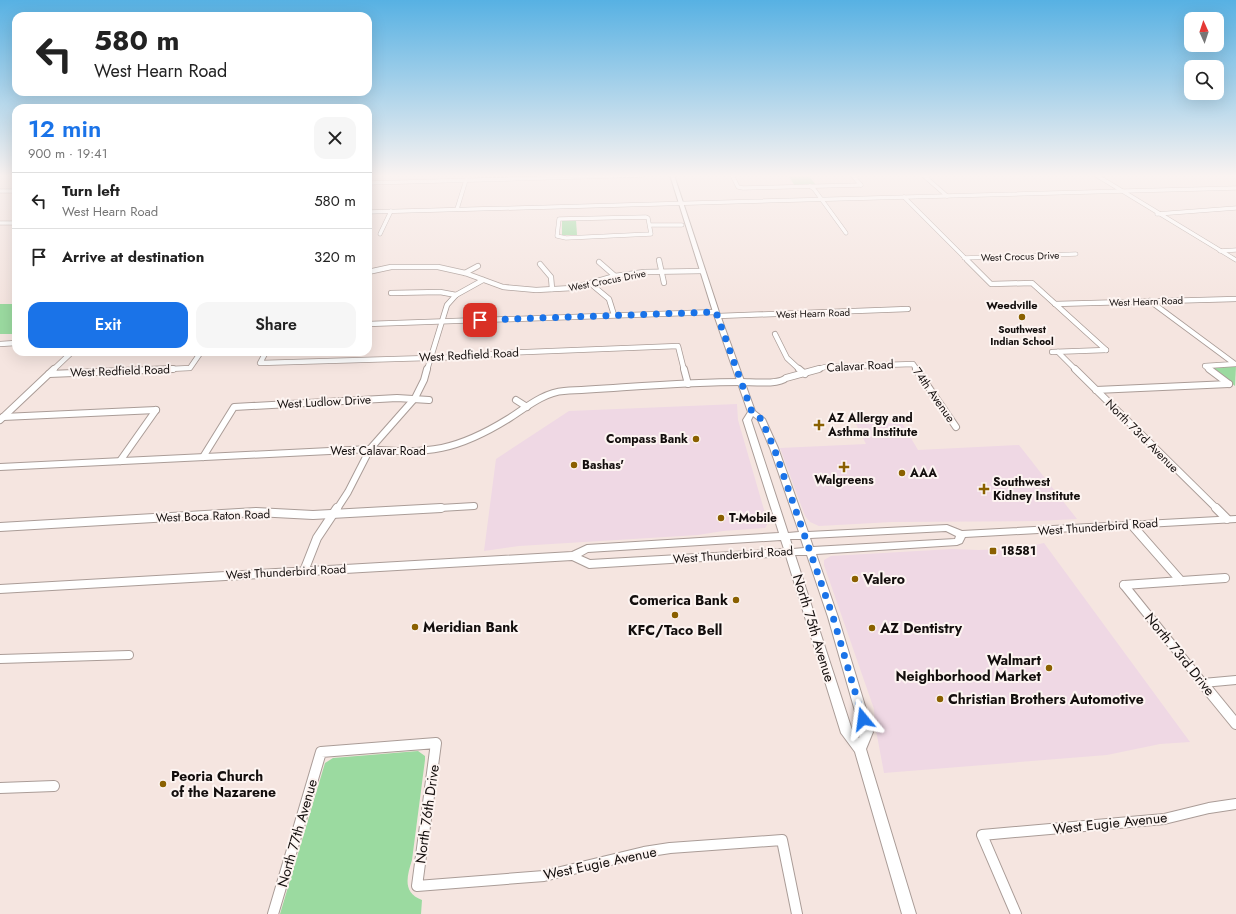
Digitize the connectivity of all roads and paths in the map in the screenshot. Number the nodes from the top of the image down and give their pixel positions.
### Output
1 (388, 218) edge
2 (618, 218) edge
3 (647, 218) edge
4 (686, 218) edge
5 (835, 218) edge
6 (924, 218) edge
7 (1163, 218) edge
8 (0, 223) edge
9 (12, 223) edge
10 (650, 225) junction
11 (846, 232) dead end
12 (380, 234) dead end
13 (1236, 250) edge
14 (1220, 251) junction
15 (1076, 254) dead end
16 (964, 258) junction
17 (659, 260) dead end
18 (1236, 260) edge
19 (599, 262) dead end
20 (540, 264) dead end
21 (478, 266) dead end
22 (372, 271) edge
23 (703, 271) junction
24 (662, 272) junction
25 (465, 273) junction
26 (615, 276) junction
27 (483, 280) junction
28 (664, 283) dead end
29 (591, 284) junction
30 (552, 289) junction
31 (391, 293) dead end
32 (456, 295) junction
33 (1236, 299) edge
34 (1150, 301) junction
35 (1055, 304) junction
36 (908, 309) dead end
37 (717, 314) junction
38 (614, 315) junction
39 (441, 321) junction
40 (372, 324) edge
41 (775, 334) dead end
42 (12, 343) edge
43 (0, 344) edge
44 (68, 356) edge
45 (198, 356) edge
46 (264, 356) edge
47 (430, 358) junction
48 (912, 364) joint
49 (49, 374) junction
50 (805, 374) junction
51 (741, 382) junction
52 (688, 384) junction
53 (1096, 390) junction
54 (415, 398) junction
55 (429, 400) dead end
56 (516, 400) dead end
57 (527, 406) junction
58 (752, 412) junction
59 (2, 419) edge
60 (956, 427) dead end
61 (370, 449) junction
62 (203, 458) junction
63 (120, 461) junction
64 (0, 467) edge
65 (474, 506) dead end
66 (333, 513) junction
67 (1231, 519) edge
68 (1131, 524) junction
69 (0, 527) edge
70 (961, 534) junction
71 (805, 535) junction
72 (784, 536) junction
73 (810, 550) junction
74 (790, 552) junction
75 (573, 556) junction
76 (304, 571) junction
77 (1225, 578) dead end
78 (1180, 581) junction
79 (0, 589) edge
80 (129, 655) dead end
81 (0, 659) edge
82 (1236, 680) edge
83 (1203, 683) junction
84 (1236, 724) edge
85 (860, 749) junction
86 (321, 752) joint
87 (54, 786) dead end
88 (0, 788) edge
89 (1236, 804) edge
90 (417, 886) joint
91 (273, 914) edge
92 (797, 914) edge
93 (909, 914) edge
94 (1016, 914) edge

1 - 12 street
2 - 10 street
3 - 10 street
4 - 23 main road, North 75th Avenue
5 - 11 street
6 - 16 street
7 - 14 street
8 - 9 street
10 - 10 street
13 - 14 street
14 - 18 street
15 - 16 street, West Crocus Drive
16 - 35 street
17 - 24 street
19 - 26 street
20 - 30 street
21 - 25 street
22 - 25 street, West Crocus Drive
23 - 24 street, West Crocus Drive
23 - 37 main road, North 75th Avenue
24 - 26 street, West Crocus Drive
24 - 28 street
25 - 27 street, West Crocus Drive
26 - 29 street, West Crocus Drive
27 - 30 street, West Crocus Drive
27 - 32 street
29 - 30 street, West Crocus Drive
29 - 38 street
31 - 32 street
32 - 39 street
33 - 34 street, West Hearn Road
34 - 35 street, West Hearn Road
34 - 53 street
35 - 53 street, North 73rd Avenue
36 - 37 street, West Hearn Road
37 - 38 street, West Hearn Road
37 - 51 main road, North 75th Avenue
38 - 39 street, West Hearn Road
39 - 40 street, West Hearn Road
39 - 47 street
41 - 50 street
42 - 43 street
44 - 49 street
45 - 49 street, West Redfield Road
46 - 47 street, West Redfield Road
47 - 52 street, West Redfield Road
47 - 54 street
48 - 50 street, Calavar Road
48 - 60 street, 74th Avenue
49 - 59 street
50 - 51 street, Calavar Road
51 - 52 street, West Calavar Road
51 - 58 main road, North 75th Avenue
52 - 57 street, West Calavar Road
53 - 67 street, North 73rd Avenue
54 - 55 street, West Ludlow Drive
54 - 61 street
54 - 62 street, West Ludlow Drive
56 - 57 street
57 - 61 street, West Calavar Road
58 - 71 main road, North 75th Avenue
58 - 72 main road, North 75th Avenue
59 - 63 street
61 - 62 street, West Calavar Road
61 - 66 street
62 - 63 street, West Calavar Road
63 - 64 street, West Calavar Road
65 - 66 street, West Boca Raton Road
66 - 69 street, West Boca Raton Road
66 - 76 street
67 - 68 main road, West Thunderbird Road
68 - 70 main road, West Thunderbird Road
68 - 78 street
70 - 71 main road, West Thunderbird Road
70 - 73 main road, West Thunderbird Road
71 - 72 main road, West Thunderbird Road
71 - 73 main road, North 75th Avenue
72 - 74 main road, North 75th Avenue
72 - 75 main road, West Thunderbird Road
73 - 74 main road, West Thunderbird Road
73 - 85 main road, North 75th Avenue
74 - 75 main road, West Thunderbird Road
74 - 85 main road, North 75th Avenue
75 - 76 main road, West Thunderbird Road
76 - 79 main road, West Thunderbird Road
77 - 78 street
78 - 83 street, North 73rd Drive
80 - 81 street
82 - 83 street
83 - 84 street, North 73rd Drive
85 - 93 main road, North 75th Avenue
86 - 90 street, North 76th Drive
86 - 91 street, North 77th Avenue
87 - 88 street
89 - 94 street, West Eugie Avenue
90 - 92 street, West Eugie Avenue

